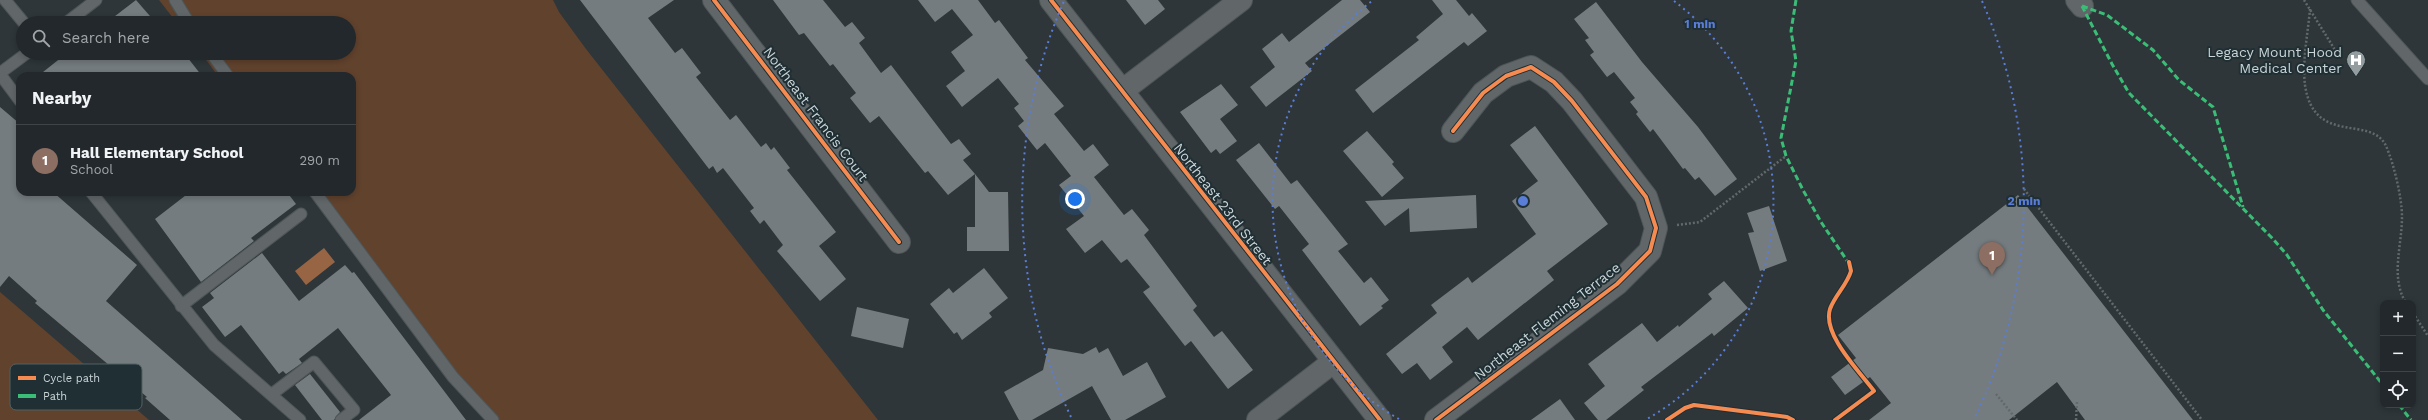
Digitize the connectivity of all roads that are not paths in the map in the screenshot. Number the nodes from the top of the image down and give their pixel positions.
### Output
1 (5, 0) edge
2 (96, 0) edge
3 (175, 0) edge
4 (714, 0) edge
5 (1051, 0) edge
6 (1241, 0) edge
7 (2357, 0) edge
8 (2366, 5) edge
9 (18, 16) edge
10 (75, 16) edge
11 (185, 16) edge
12 (17, 60) edge
13 (216, 60) edge
14 (225, 72) edge
15 (0, 74) edge
16 (2428, 79) edge
17 (1122, 91) junction
18 (16, 96) edge
19 (1453, 131) dead end
20 (94, 196) edge
21 (318, 196) edge
22 (301, 214) dead end
23 (900, 242) dead end
24 (181, 306) junction
25 (1334, 362) junction
26 (272, 394) junction
27 (300, 420) edge
28 (341, 420) edge
29 (493, 420) edge
30 (1258, 420) edge
31 (1380, 420) edge
32 (1436, 420) edge

1 - 9 lane
2 - 10 lane
3 - 11 lane
4 - 23 street, Northeast Francis Court
5 - 17 street, Northeast 23rd Street
6 - 17 street
7 - 8 lane
8 - 16 lane
12 - 15 lane
13 - 14 lane
15 - 18 lane
17 - 25 street, Northeast 23rd Street
19 - 32 street, Northeast Fleming Terrace
20 - 24 lane
21 - 29 lane
22 - 24 lane
24 - 26 lane
25 - 30 street
25 - 31 street, Northeast 23rd Street
26 - 27 lane
26 - 28 lane

